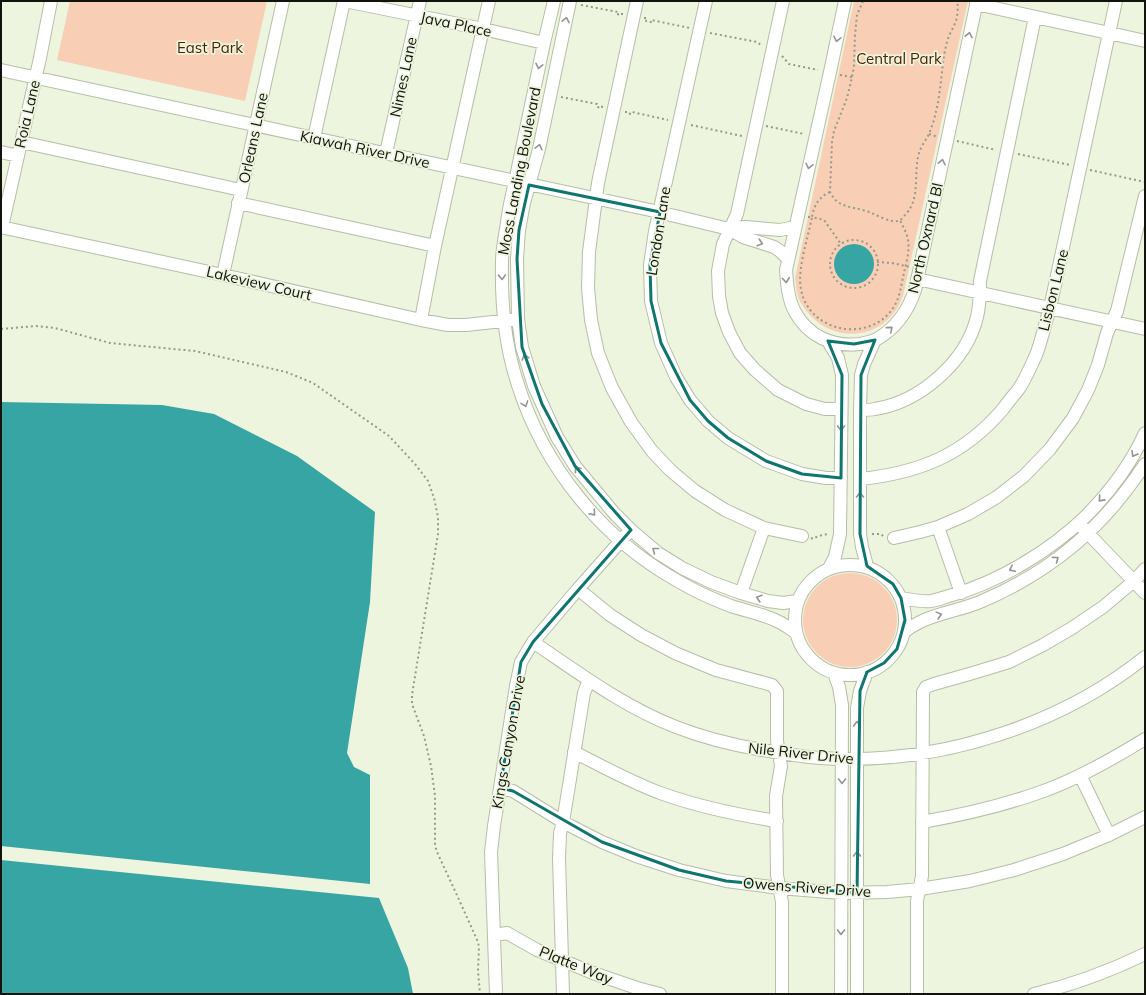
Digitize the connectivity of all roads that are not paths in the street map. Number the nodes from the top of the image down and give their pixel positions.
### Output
1 (51, 1) edge
2 (283, 1) edge
3 (345, 1) edge
4 (420, 1) edge
5 (489, 1) edge
6 (554, 1) edge
7 (638, 1) edge
8 (706, 1) edge
9 (783, 1) edge
10 (845, 1) edge
11 (1116, 1) edge
12 (575, 3) edge
13 (976, 3) edge
14 (417, 15) junction
15 (1035, 17) junction
16 (483, 29) junction
17 (1109, 33) junction
18 (1145, 41) edge
19 (544, 43) junction
20 (1, 70) edge
21 (36, 77) junction
22 (255, 125) junction
23 (314, 138) junction
24 (21, 142) junction
25 (1, 152) edge
26 (386, 153) junction
27 (18, 156) junction
28 (452, 168) junction
29 (515, 182) junction
30 (530, 185) junction
31 (241, 190) junction
32 (1145, 196) edge
33 (596, 198) junction
34 (238, 203) junction
35 (660, 212) junction
36 (2, 227) edge
37 (795, 227) junction
38 (729, 228) junction
39 (435, 246) junction
40 (788, 259) junction
41 (916, 274) junction
42 (223, 275) junction
43 (980, 293) junction
44 (1050, 308) junction
45 (518, 319) junction
46 (421, 320) junction
47 (504, 321) junction
48 (1113, 322) junction
49 (1145, 329) edge
50 (875, 340) junction
51 (828, 341) junction
52 (841, 409) junction
53 (860, 410) junction
54 (1145, 433) edge
55 (1145, 464) edge
56 (841, 478) junction
57 (860, 479) junction
58 (1078, 523) junction
59 (938, 526) junction
60 (764, 528) junction
61 (631, 530) junction
62 (1088, 533) junction
63 (802, 536) road end
64 (894, 538) road end
65 (621, 542) junction
66 (867, 566) junction
67 (830, 568) junction
68 (1145, 569) edge
69 (1134, 581) junction
70 (578, 589) junction
71 (741, 593) junction
72 (961, 593) junction
73 (1145, 593) edge
74 (901, 598) junction
75 (797, 601) junction
76 (795, 632) junction
77 (904, 632) junction
78 (533, 642) junction
79 (1145, 657) edge
80 (867, 672) junction
81 (834, 673) junction
82 (589, 680) junction
83 (1145, 740) edge
84 (574, 752) junction
85 (779, 753) junction
86 (923, 753) junction
87 (842, 759) junction
88 (858, 759) junction
89 (1080, 775) junction
90 (500, 788) junction
91 (1145, 817) edge
92 (777, 821) junction
93 (563, 822) junction
94 (922, 822) junction
95 (1109, 835) junction
96 (779, 888) junction
97 (920, 889) junction
98 (842, 893) junction
99 (857, 893) junction
100 (494, 935) junction
101 (1145, 954) edge
102 (562, 960) junction
103 (496, 994) edge
104 (563, 994) edge
105 (660, 994) edge
106 (782, 994) edge
107 (841, 994) edge
108 (857, 994) edge
109 (917, 994) edge
110 (1034, 994) edge

1 - 21 street, Roia Lane
2 - 22 street, Orleans Lane
3 - 14 street, Java Place
3 - 23 street
4 - 14 street, Nimes Lane
5 - 16 street
6 - 19 street, Moss Landing Boulevard
7 - 33 street
8 - 35 street, London Lane
9 - 38 street
10 -> 37 street, North Oxnard Bl
11 - 17 street, Lisbon Lane
30 -> 12 street, Moss Landing Boulevard
13 - 15 street
41 -> 13 street, North Oxnard Bl
14 - 16 street, Java Place
14 - 26 street, Nimes Lane
15 - 17 street
15 - 43 street
16 - 19 street, Java Place
16 - 28 street
17 - 18 street
17 - 44 street, Lisbon Lane
19 -> 29 street, Moss Landing Boulevard
20 - 21 street, Kiawah River Drive
21 - 22 street, Kiawah River Drive
21 - 24 street, Roia Lane
22 - 23 street, Kiawah River Drive
22 - 31 street, Orleans Lane
23 - 26 street, Kiawah River Drive
24 - 27 street, Roia Lane
24 - 31 street
25 - 27 street
26 - 28 street, Kiawah River Drive
27 - 36 street, Roia Lane
28 - 29 street, Kiawah River Drive
28 - 39 street
29 - 30 street, Kiawah River Drive
29 -> 47 street, Moss Landing Boulevard
30 - 33 street, Kiawah River Drive
30 - 45 street, Moss Landing Boulevard
31 - 34 street, Orleans Lane
32 - 48 street
33 - 35 street, Kiawah River Drive
33 - 60 street
34 - 39 street
34 - 42 street, Orleans Lane
35 - 38 street, Kiawah River Drive
35 - 56 street, London Lane
36 - 42 street, Lakeview Court
37 - 38 street, Kiawah River Drive
37 - 40 street, North Oxnard Bl
38 -> 40 street, Kiawah River Drive
38 - 52 street
39 - 46 street
40 -> 51 street, North Oxnard Bl
41 - 43 street
50 -> 41 street, North Oxnard Bl
42 - 46 street, Lakeview Court
43 - 44 street
43 - 53 street
44 - 48 street
44 - 57 street, Lisbon Lane
45 - 47 street, Lakeview Court
61 -> 45 street, Moss Landing Boulevard
46 - 47 street, Lakeview Court
47 -> 65 street, Moss Landing Boulevard
48 - 49 street
48 - 59 street
50 - 51 street, North Oxnard Bl
50 - 53 street
51 - 52 street
52 -> 56 street
53 - 57 street
54 -> 58 street
55 - 62 street
56 - 67 street
66 -> 57 street
58 - 62 street
58 -> 72 street
59 - 64 street
59 - 72 street
60 - 63 street
60 - 71 street
61 - 65 street, Kings Canyon Drive
71 -> 61 street, Moss Landing Boulevard
62 - 69 street
77 -> 62 street
65 - 70 street, Kings Canyon Drive
65 - 76 street, Moss Landing Boulevard
66 - 67 street
66 - 74 street
67 - 75 street
68 - 69 street
69 - 73 street
69 - 86 street
70 - 78 street, Kings Canyon Drive
70 - 85 street
75 -> 71 street, Moss Landing Boulevard
72 - 74 street
74 - 77 street
75 - 76 street
76 - 81 street
77 - 80 street
78 - 82 street, Nile River Drive
78 - 90 street, Kings Canyon Drive
79 - 86 street, Nile River Drive
80 - 81 street
88 -> 80 street
81 - 87 street
82 - 84 street
82 - 85 street, Nile River Drive
83 - 89 street
84 - 92 street
84 - 93 street
85 - 87 street, Nile River Drive
85 - 92 street
86 - 88 street, Nile River Drive
86 - 94 street
87 - 88 street, Nile River Drive
87 -> 98 street
99 -> 88 street
89 - 94 street
89 - 95 street
90 - 93 street, Owens River Drive
90 - 100 street, Kings Canyon Drive
91 - 95 street, Owens River Drive
92 - 96 street
93 - 96 street, Owens River Drive
93 - 102 street
94 - 97 street
95 - 97 street, Owens River Drive
96 - 98 street, Owens River Drive
96 - 106 street
97 - 99 street, Owens River Drive
97 - 109 street
98 - 99 street, Owens River Drive
98 -> 107 street
99 - 108 street
100 - 102 street, Platte Way
100 - 103 street, Kings Canyon Drive
101 - 110 street
102 - 104 street
102 - 105 street, Platte Way

